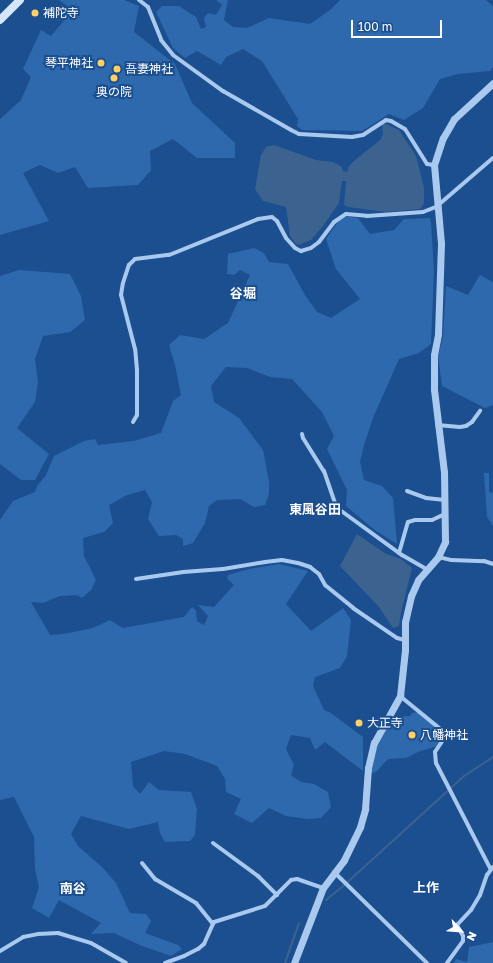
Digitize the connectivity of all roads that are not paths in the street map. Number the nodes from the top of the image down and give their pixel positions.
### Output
1 (20, 0) edge
2 (139, 0) edge
3 (0, 20) edge
4 (493, 83) edge
5 (493, 158) edge
6 (434, 165) junction
7 (436, 207) junction
8 (480, 411) dead end
9 (133, 422) dead end
10 (437, 424) junction
11 (302, 434) dead end
12 (407, 491) dead end
13 (445, 500) junction
14 (445, 514) junction
15 (399, 553) junction
16 (438, 557) junction
17 (493, 564) edge
18 (426, 569) junction
19 (136, 579) dead end
20 (405, 640) junction
21 (400, 696) junction
22 (213, 843) dead end
23 (142, 863) dead end
24 (492, 868) edge
25 (334, 872) junction
26 (322, 888) junction
27 (277, 895) junction
28 (213, 924) junction
29 (0, 951) edge
30 (126, 963) edge
31 (166, 963) edge
32 (294, 963) edge
33 (427, 963) edge
34 (447, 963) edge

1 - 3 main road
2 - 6 street
4 - 6 street
5 - 7 street
6 - 7 street
7 - 9 street
7 - 10 street
8 - 10 street
10 - 13 street
11 - 15 street
12 - 13 street
13 - 14 street
14 - 15 street
14 - 16 street
15 - 18 street
16 - 17 street
16 - 18 street
18 - 20 street
19 - 20 street
20 - 21 street
21 - 24 street
21 - 25 street
22 - 27 street
23 - 28 street
24 - 34 street
25 - 26 street
25 - 33 street
26 - 27 street
26 - 32 street
27 - 28 street
28 - 31 street
29 - 30 street

